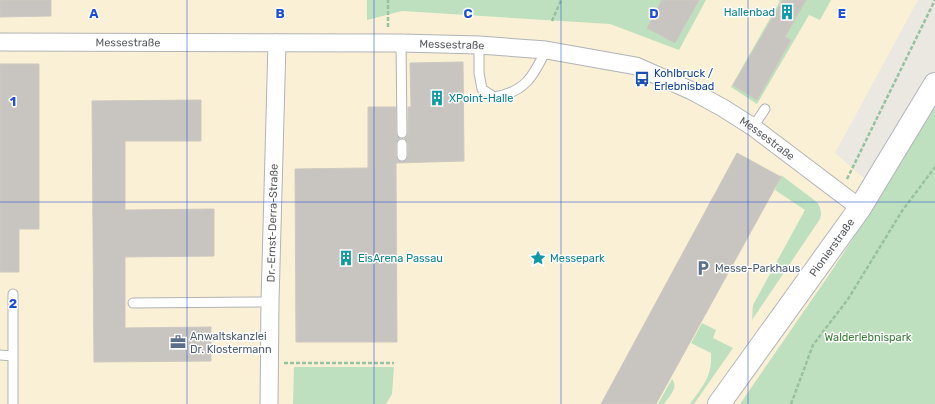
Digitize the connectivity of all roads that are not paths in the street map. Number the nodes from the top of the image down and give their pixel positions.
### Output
1 (0, 42) edge
2 (277, 43) junction
3 (395, 43) junction
4 (479, 45) junction
5 (546, 50) junction
6 (935, 84) edge
7 (765, 109) dead end
8 (753, 127) junction
9 (402, 133) dead end
10 (402, 144) dead end
11 (402, 156) dead end
12 (860, 208) junction
13 (13, 294) dead end
14 (270, 302) junction
15 (133, 303) dead end
16 (0, 355) edge
17 (13, 356) junction
18 (13, 404) edge
19 (269, 404) edge
20 (719, 404) edge

1 - 2 street, Messestraße
2 - 3 street, Messestraße
2 - 14 street, Dr.-Ernst-Derra-Straße
3 - 4 street, Messestraße
3 - 9 lane
4 - 5 street, Messestraße
4 - 5 lane
5 - 8 street, Messestraße
6 - 12 main road, Pionierstraße
7 - 8 lane
8 - 12 street, Messestraße
10 - 11 lane
12 - 20 main road, Pionierstraße
13 - 17 lane
14 - 15 lane
14 - 19 street, Dr.-Ernst-Derra-Straße
16 - 17 lane
17 - 18 lane

